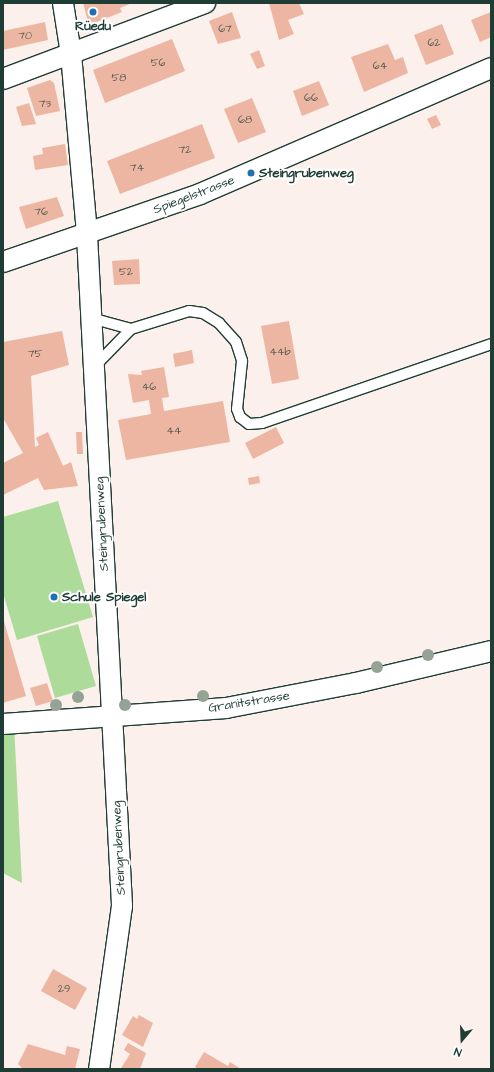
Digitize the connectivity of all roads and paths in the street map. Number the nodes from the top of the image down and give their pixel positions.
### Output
1 (63, 3) edge
2 (205, 3) edge
3 (71, 54) junction
4 (491, 68) edge
5 (3, 79) edge
6 (88, 235) junction
7 (3, 262) edge
8 (91, 318) junction
9 (131, 329) junction
10 (491, 344) edge
11 (94, 367) junction
12 (491, 651) edge
13 (112, 718) junction
14 (3, 724) edge
15 (99, 1069) edge

1 - 3 street, Steingrubenweg
2 - 3 street
3 - 5 street
3 - 6 street, Steingrubenweg
4 - 6 street, Spiegelstrasse
6 - 7 street, Spiegelstrasse
6 - 8 street, Steingrubenweg
8 - 9 lane
8 - 11 street, Steingrubenweg
9 - 10 lane
9 - 11 lane
11 - 13 street, Steingrubenweg
12 - 13 street, Granitstrasse
13 - 14 street, Granitstrasse
13 - 15 street, Steingrubenweg

